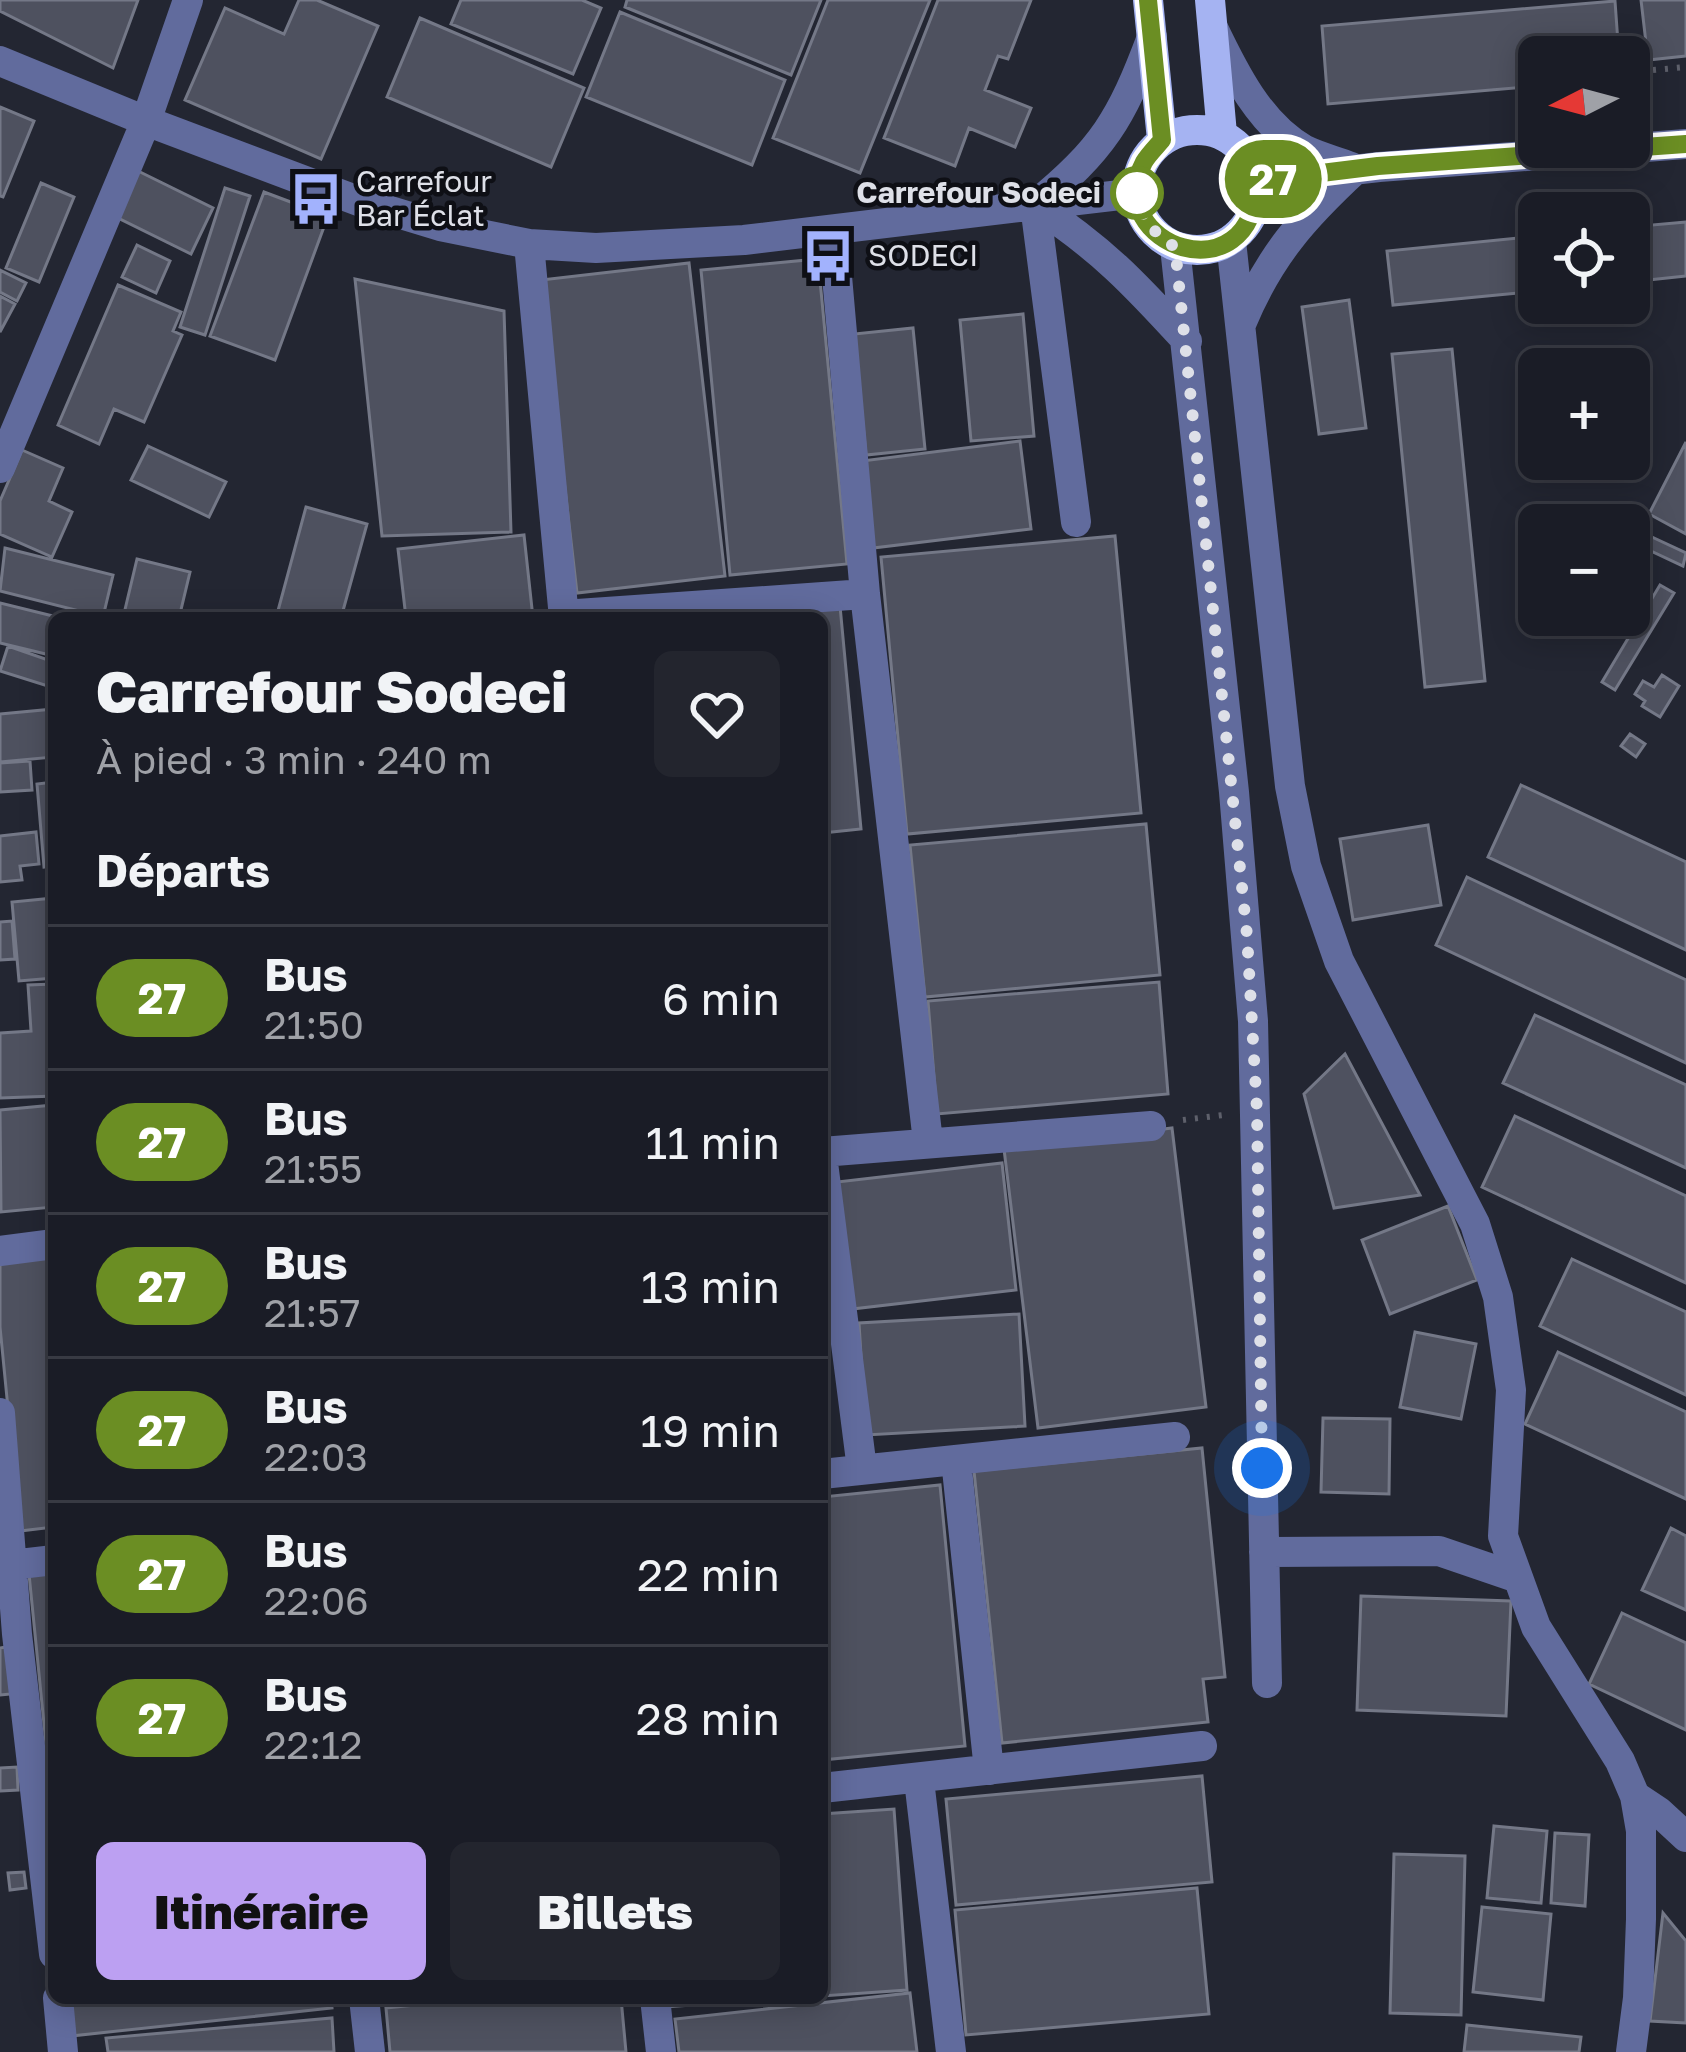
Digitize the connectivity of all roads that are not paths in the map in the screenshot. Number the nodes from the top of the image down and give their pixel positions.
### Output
1 (188, 0) edge
2 (1148, 0) edge
3 (1211, 14) edge
4 (1152, 38) junction
5 (0, 61) edge
6 (146, 122) junction
7 (1222, 134) junction
8 (1162, 140) junction
9 (1686, 144) edge
10 (1357, 169) junction
11 (1257, 181) junction
12 (1137, 193) junction
13 (1035, 205) junction
14 (832, 231) junction
15 (1231, 241) junction
16 (529, 244) junction
17 (1175, 247) junction
18 (1241, 323) junction
19 (1186, 341) junction
20 (0, 468) edge
21 (1076, 521) dead end
22 (866, 594) junction
23 (563, 612) edge
24 (629, 612) edge
25 (1290, 786) junction
26 (1234, 792) junction
27 (1151, 1126) road end
28 (928, 1142) junction
29 (828, 1153) edge
30 (828, 1201) edge
31 (48, 1245) edge
32 (0, 1251) edge
33 (0, 1413) edge
34 (1175, 1437) dead end
35 (956, 1460) junction
36 (862, 1469) junction
37 (828, 1473) edge
38 (1264, 1552) junction
39 (48, 1561) edge
40 (11, 1565) junction
41 (1518, 1577) junction
42 (9, 1635) edge
43 (1267, 1683) dead end
44 (1202, 1746) dead end
45 (989, 1770) junction
46 (919, 1780) junction
47 (828, 1788) edge
48 (1635, 1796) junction
49 (1686, 1837) edge
50 (48, 1863) edge
51 (59, 2004) edge
52 (365, 2004) edge
53 (656, 2004) edge
54 (63, 2052) edge
55 (370, 2052) edge
56 (661, 2052) edge
57 (951, 2052) edge
58 (1630, 2052) edge

1 - 6 street
2 - 4 main road
3 - 7 main road
3 - 10 street
4 - 8 main road
4 - 13 street
5 - 6 street
6 - 16 street
6 - 20 street
7 - 8 main road
7 - 11 main road
8 - 12 main road
9 - 10 street
10 - 11 street
10 - 18 street
11 - 15 main road
12 - 13 street
12 - 17 main road
13 - 14 street
13 - 19 street
13 - 21 street
14 - 16 street
14 - 22 street
15 - 17 main road
15 - 18 street
16 - 23 street
17 - 19 street
18 - 25 street
19 - 26 street
22 - 24 street
22 - 28 street
25 - 26 street
25 - 41 street
26 - 38 street
27 - 28 street
28 - 29 street
30 - 36 street
31 - 32 street
33 - 40 street
34 - 35 street
35 - 36 street
35 - 45 street
36 - 37 street
38 - 41 street
38 - 43 street
39 - 40 street
40 - 42 street
41 - 48 street
42 - 50 street
44 - 45 street
45 - 46 street
46 - 47 street
46 - 57 street
48 - 49 street
48 - 58 street
51 - 54 street
52 - 55 street
53 - 56 street

